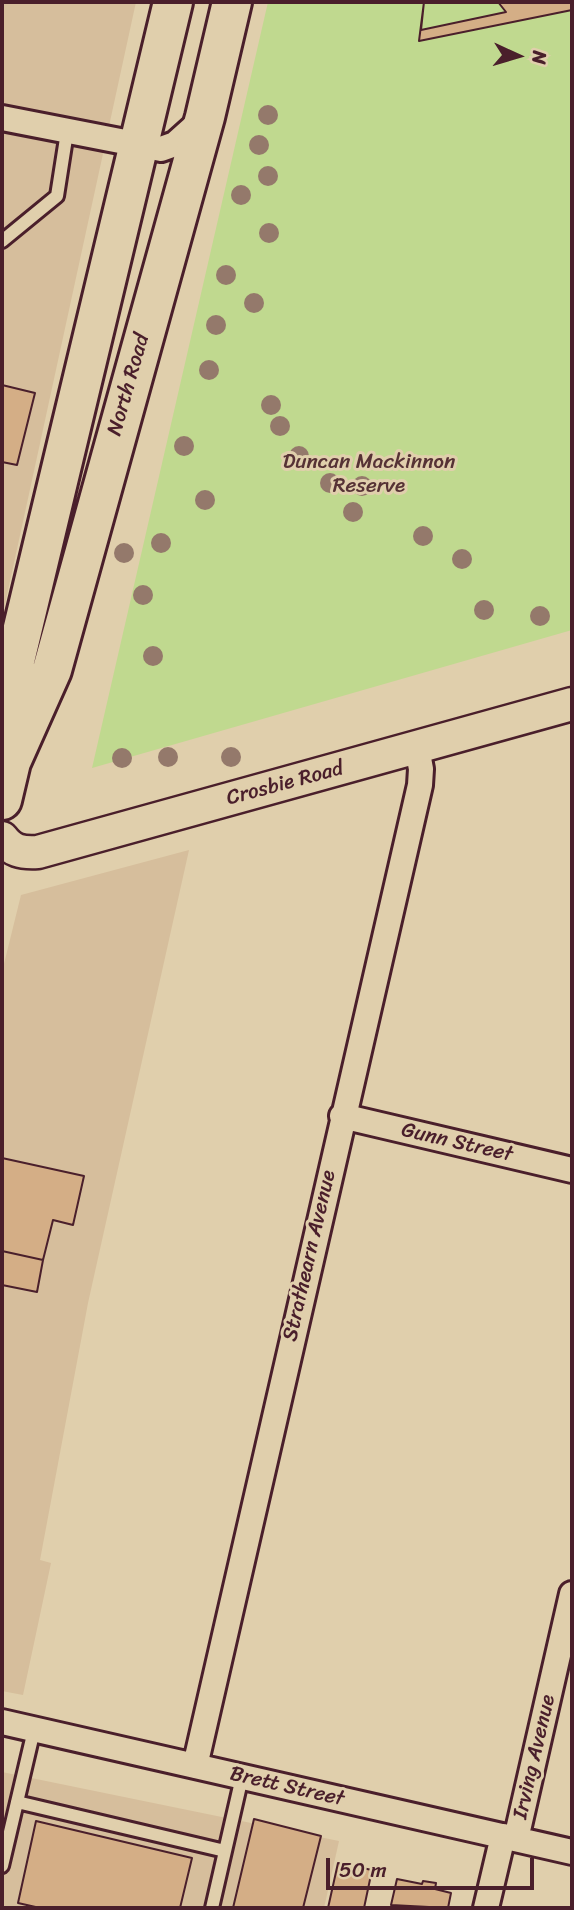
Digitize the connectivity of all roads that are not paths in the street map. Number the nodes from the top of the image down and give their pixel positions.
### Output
1 (173, 2) edge
2 (232, 2) edge
3 (205, 117) junction
4 (2, 118) edge
5 (67, 132) junction
6 (140, 147) junction
7 (2, 241) edge
8 (572, 704) edge
9 (417, 747) junction
10 (11, 762) junction
11 (2, 800) edge
12 (2, 838) edge
13 (342, 1116) junction
14 (572, 1170) edge
15 (572, 1594) edge
16 (2, 1722) edge
17 (34, 1730) junction
18 (195, 1766) junction
19 (242, 1777) junction
20 (17, 1802) junction
21 (509, 1837) junction
22 (225, 1851) junction
23 (572, 1852) edge
24 (2, 1866) edge
25 (212, 1908) edge
26 (485, 1908) edge

1 - 6 highway, North Road
2 - 3 highway, North Road
3 - 6 street
3 - 10 highway, North Road
4 - 5 street
5 - 6 street
5 - 7 lane
6 - 10 highway, North Road
8 - 9 street, Crosbie Road
9 - 12 street, Crosbie Road
9 - 13 street, Strathearn Avenue
10 - 11 highway, North Road
13 - 14 street, Gunn Street
13 - 18 street, Strathearn Avenue
15 - 21 street, Irving Avenue
16 - 17 street, Brett Street
17 - 18 street, Brett Street
17 - 20 lane
18 - 19 street, Brett Street
19 - 21 street, Brett Street
19 - 22 lane
20 - 22 lane
20 - 24 lane
21 - 23 street, Brett Street
21 - 26 street, Irving Avenue
22 - 25 lane

